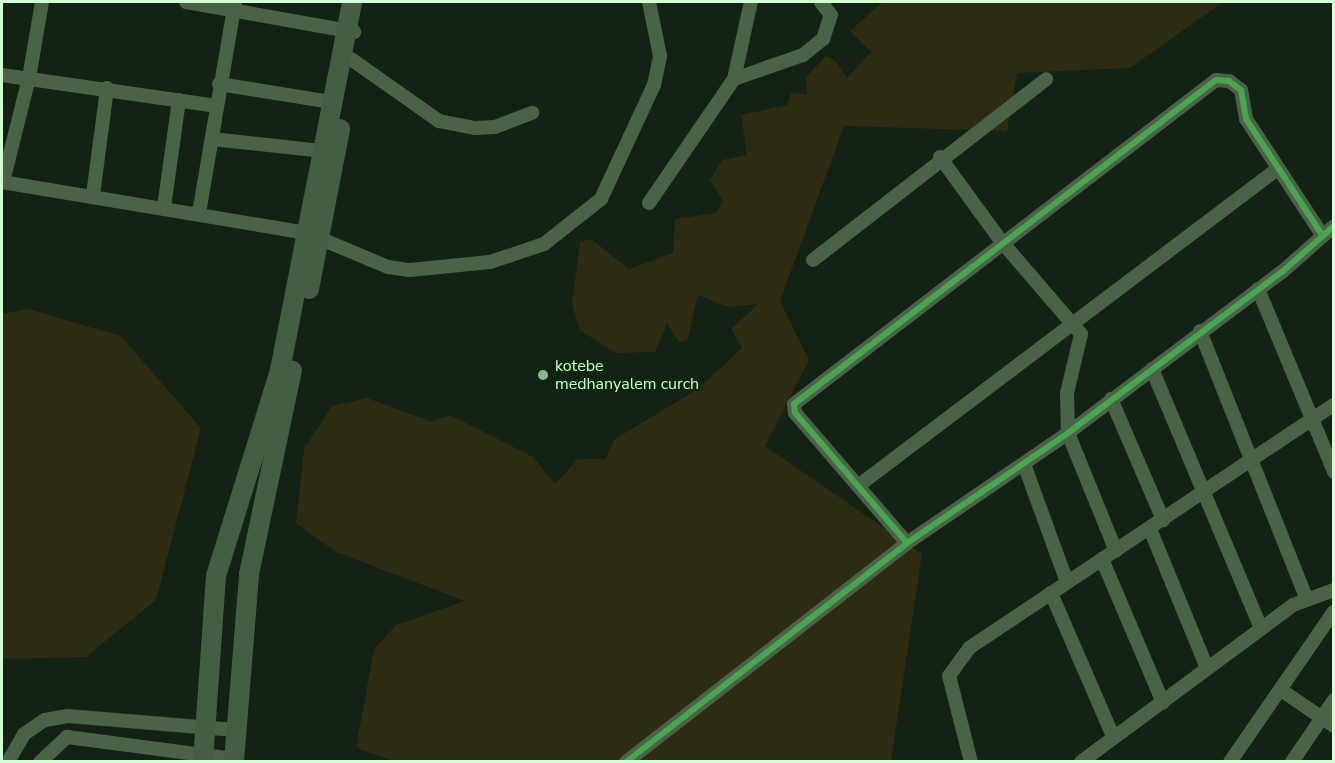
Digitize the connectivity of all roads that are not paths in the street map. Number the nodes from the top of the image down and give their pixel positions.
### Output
1 (42, 2) edge
2 (186, 2) edge
3 (352, 2) edge
4 (366, 2) edge
5 (649, 2) edge
6 (751, 2) edge
7 (821, 2) edge
8 (234, 6) edge
9 (350, 31) junction
10 (351, 59) junction
11 (2, 75) edge
12 (29, 78) junction
13 (734, 79) junction
14 (1046, 79) dead end
15 (219, 84) junction
16 (107, 88) junction
17 (179, 100) junction
18 (331, 102) junction
19 (217, 106) junction
20 (532, 113) dead end
21 (212, 139) junction
22 (323, 151) junction
23 (940, 157) junction
24 (1276, 170) junction
25 (2, 182) edge
26 (93, 195) junction
27 (649, 203) dead end
28 (164, 207) junction
29 (199, 213) junction
30 (1331, 229) edge
31 (314, 235) junction
32 (1001, 241) junction
33 (813, 260) dead end
34 (1258, 289) junction
35 (1072, 323) junction
36 (1200, 331) junction
37 (1152, 369) junction
38 (286, 371) junction
39 (1111, 399) junction
40 (1334, 405) edge
41 (1312, 420) junction
42 (1068, 433) junction
43 (1253, 459) junction
44 (1024, 464) junction
45 (1334, 472) edge
46 (858, 486) junction
47 (1205, 492) junction
48 (1163, 520) junction
49 (1150, 529) junction
50 (908, 543) junction
51 (1116, 551) junction
52 (1102, 560) junction
53 (1067, 582) junction
54 (1334, 590) edge
55 (1051, 593) junction
56 (1307, 600) junction
57 (1334, 611) edge
58 (1261, 628) junction
59 (1207, 668) junction
60 (1281, 690) junction
61 (1334, 700) edge
62 (1163, 703) junction
63 (1328, 722) edge
64 (204, 727) junction
65 (235, 730) junction
66 (1113, 736) junction
67 (203, 758) edge
68 (234, 760) edge
69 (9, 762) edge
70 (40, 762) edge
71 (626, 762) edge
72 (971, 762) edge
73 (1081, 762) edge
74 (1230, 762) edge
75 (1292, 762) edge

1 - 12 street
2 - 8 street
3 - 9 main road
4 - 9 main road
5 - 31 street
6 - 13 street
7 - 13 street
8 - 9 street
8 - 15 street
9 - 10 main road
9 - 18 main road
10 - 20 street
10 - 31 main road
11 - 12 street
12 - 16 street
12 - 25 street
13 - 27 street
14 - 23 street
15 - 18 street
15 - 19 street
16 - 17 street
16 - 26 street
17 - 19 street
17 - 28 street
18 - 22 main road
19 - 21 street
21 - 22 street
21 - 29 street
22 - 31 main road
23 - 32 street
23 - 33 street
24 - 30 street
24 - 32 street
24 - 35 street
25 - 26 street
26 - 28 street
28 - 29 street
29 - 31 street
30 - 34 street
31 - 38 main road
32 - 35 street
32 - 46 street
34 - 36 street
34 - 41 street
35 - 42 street
35 - 46 street
36 - 37 street
36 - 43 street
37 - 39 street
37 - 47 street
38 - 64 main road
38 - 65 main road
39 - 42 street
39 - 48 street
40 - 41 street
41 - 43 street
41 - 45 street
42 - 44 street
42 - 51 street
43 - 47 street
43 - 56 street
44 - 50 street
44 - 53 street
46 - 50 street
47 - 48 street
47 - 58 street
48 - 49 street
49 - 51 street
49 - 59 street
50 - 71 street
51 - 52 street
52 - 53 street
52 - 62 street
53 - 55 street
54 - 56 street
55 - 66 street
55 - 72 street
56 - 58 street
57 - 60 street
58 - 59 street
59 - 62 street
60 - 63 street
60 - 74 street
61 - 63 street
62 - 66 street
63 - 75 street
64 - 65 street
64 - 67 main road
64 - 69 street
65 - 68 main road
66 - 73 street
67 - 68 street
67 - 70 street

